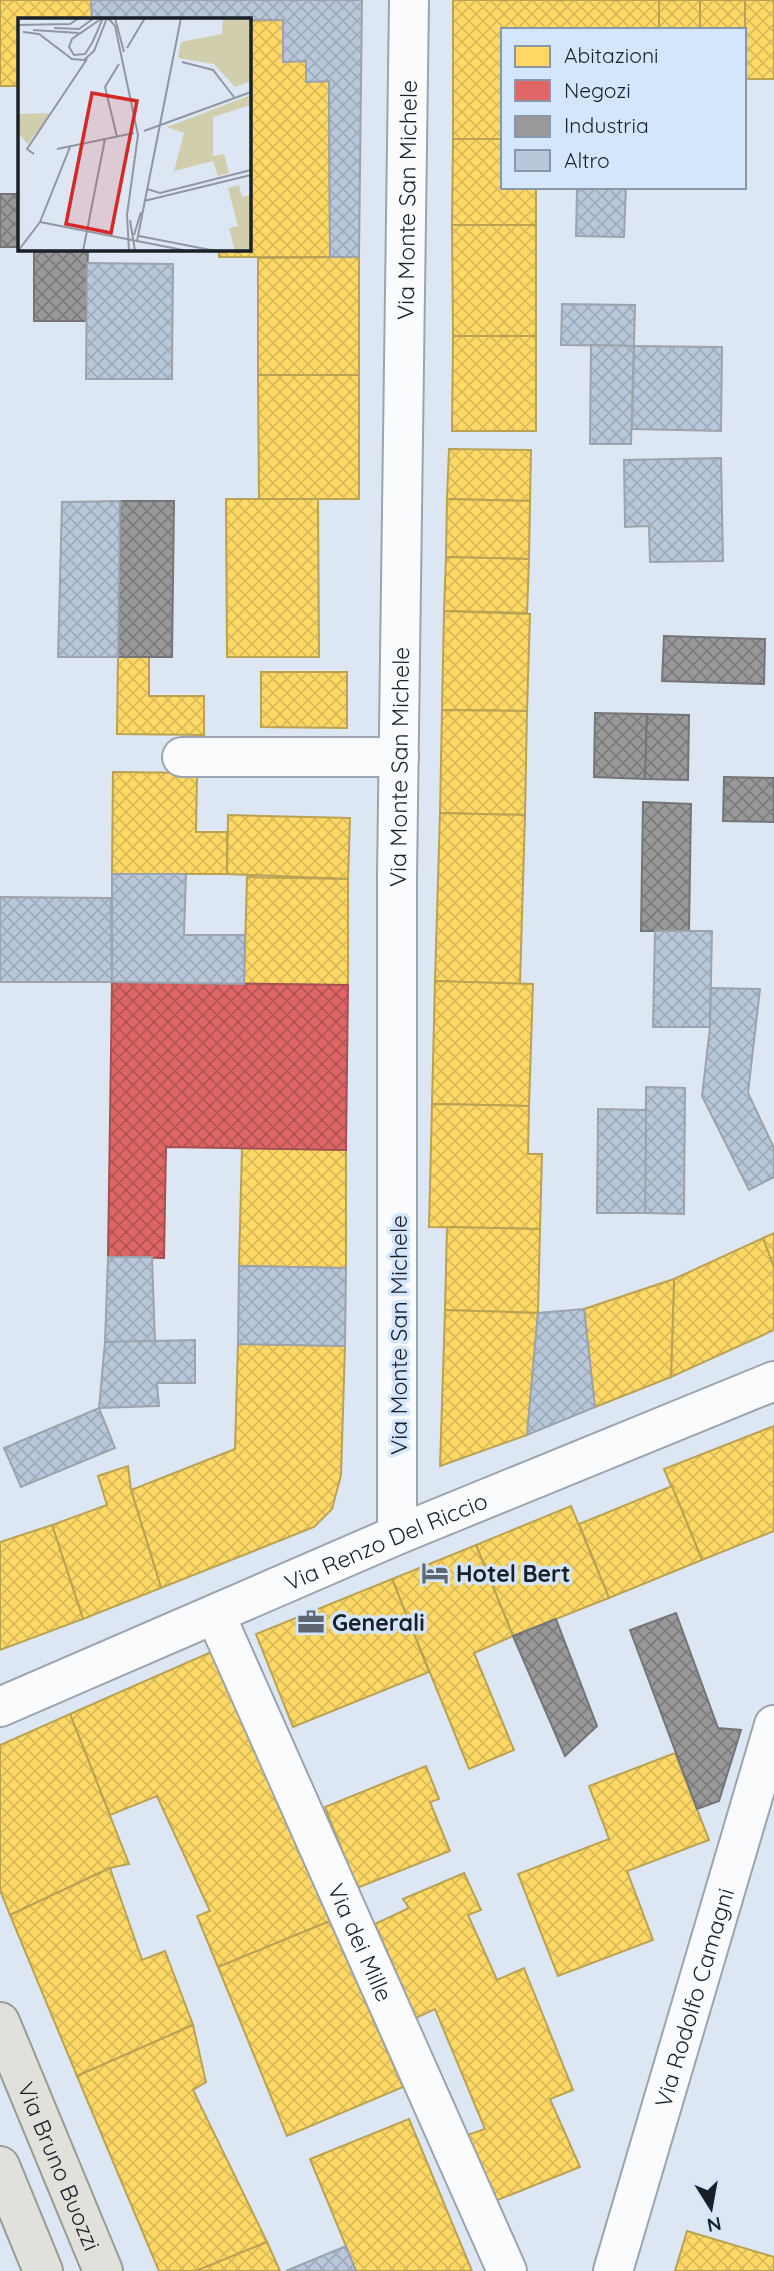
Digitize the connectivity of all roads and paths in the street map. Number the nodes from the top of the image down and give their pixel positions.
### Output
1 (409, 0) edge
2 (183, 757) dead end
3 (399, 757) junction
4 (774, 1381) edge
5 (397, 1535) junction
6 (215, 1614) junction
7 (0, 1707) edge
8 (774, 1725) edge
9 (0, 2022) edge
10 (0, 2166) edge
11 (43, 2271) edge
12 (103, 2271) edge
13 (507, 2271) edge
14 (612, 2271) edge

1 - 3 street, Via Monte San Michele
2 - 3 street
3 - 5 street, Via Monte San Michele
4 - 5 street, Via Renzo Del Riccio
5 - 6 street, Via Renzo Del Riccio
6 - 7 street, Via Renzo Del Riccio
6 - 13 street, Via dei Mille
8 - 14 street, Via Rodolfo Camagni
9 - 12 main road, Via Bruno Buozzi
10 - 11 main road

